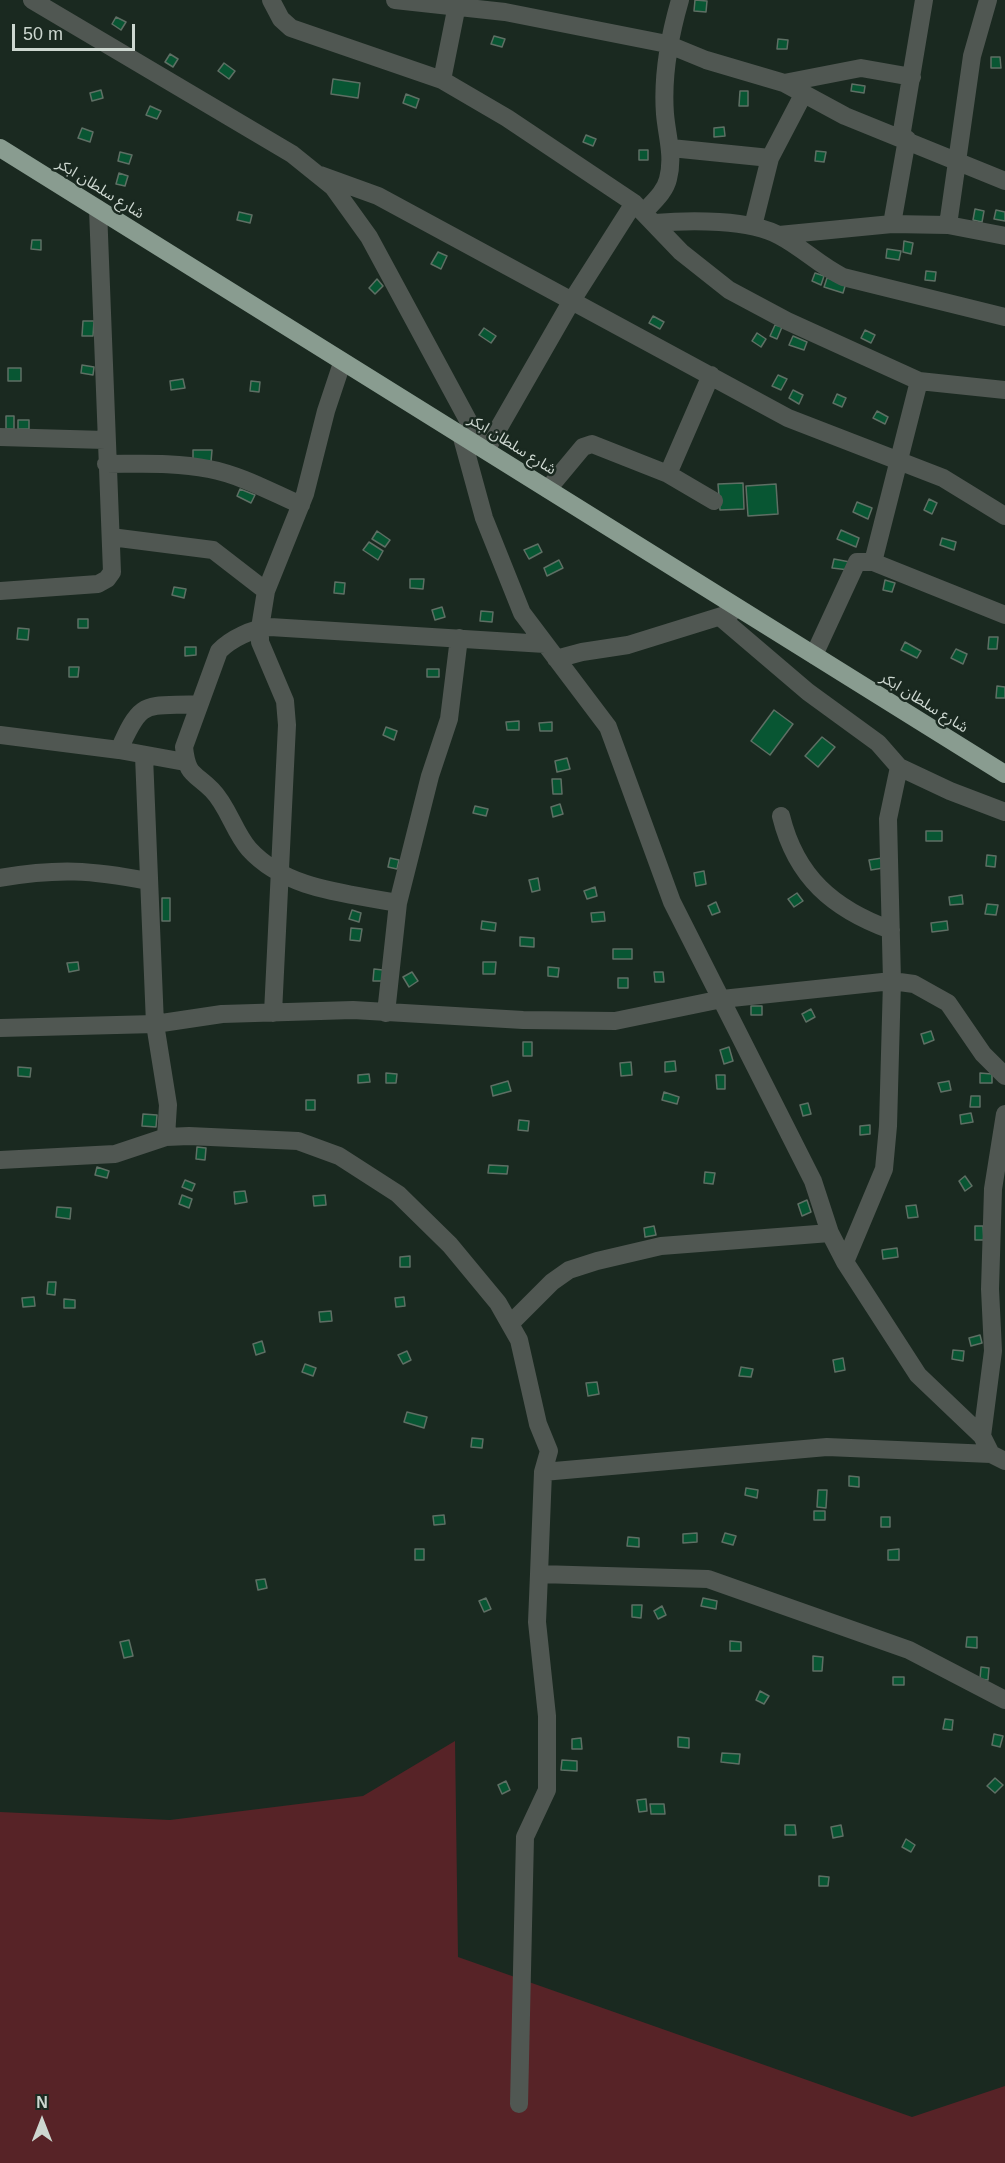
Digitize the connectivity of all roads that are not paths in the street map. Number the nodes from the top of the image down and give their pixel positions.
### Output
1 (32, 0) edge
2 (271, 0) edge
3 (395, 0) edge
4 (680, 0) edge
5 (924, 0) edge
6 (988, 0) edge
7 (457, 3) edge
8 (667, 44) junction
9 (912, 77) junction
10 (442, 80) junction
11 (784, 83) junction
12 (804, 93) junction
13 (904, 138) junction
14 (0, 148) edge
15 (671, 148) junction
16 (770, 158) junction
17 (959, 160) junction
18 (320, 175) junction
19 (1005, 181) edge
20 (98, 209) junction
21 (644, 213) junction
22 (892, 224) junction
23 (948, 225) junction
24 (753, 226) junction
25 (779, 235) junction
26 (1005, 236) edge
27 (571, 302) junction
28 (1005, 318) edge
29 (342, 363) junction
30 (711, 375) junction
31 (919, 381) junction
32 (1005, 390) edge
33 (461, 435) junction
34 (0, 437) edge
35 (105, 440) junction
36 (485, 449) junction
37 (900, 461) junction
38 (106, 464) junction
39 (668, 474) junction
40 (548, 489) junction
41 (714, 501) dead end
42 (301, 505) junction
43 (1005, 516) edge
44 (111, 537) junction
45 (873, 561) junction
46 (0, 591) edge
47 (266, 591) junction
48 (741, 610) junction
49 (1005, 615) edge
50 (720, 617) junction
51 (260, 628) junction
52 (459, 638) junction
53 (545, 644) junction
54 (814, 656) junction
55 (556, 659) junction
56 (199, 704) junction
57 (0, 735) edge
58 (119, 750) junction
59 (144, 756) junction
60 (185, 762) junction
61 (899, 767) junction
62 (1005, 774) edge
63 (1005, 812) edge
64 (781, 816) dead end
65 (281, 873) junction
66 (0, 878) edge
67 (148, 881) junction
68 (398, 903) junction
69 (891, 930) junction
70 (892, 981) junction
71 (722, 999) junction
72 (273, 1013) junction
73 (386, 1013) junction
74 (155, 1024) junction
75 (0, 1028) edge
76 (1005, 1076) edge
77 (1005, 1114) edge
78 (166, 1137) junction
79 (0, 1160) edge
80 (830, 1233) junction
81 (845, 1262) junction
82 (510, 1324) junction
83 (982, 1436) junction
84 (998, 1457) edge
85 (543, 1472) junction
86 (539, 1574) junction
87 (1005, 1700) edge
88 (519, 2104) dead end

1 - 18 street
2 - 10 street
3 - 7 street
4 - 8 street
5 - 9 street
6 - 17 street
7 - 8 street
7 - 10 street
8 - 11 street
8 - 15 street
9 - 11 street
9 - 13 street
10 - 21 street
11 - 12 street
12 - 13 street
12 - 16 street
13 - 17 street
13 - 22 street
14 - 20 highway, شارع سلطان ابكر
15 - 16 street
15 - 21 street
16 - 24 street
17 - 19 street
17 - 23 street
18 - 27 street
18 - 36 street
20 - 29 highway, شارع سلطان ابكر
20 - 35 street
21 - 24 street
21 - 27 street
21 - 31 street
22 - 23 street
22 - 25 street
23 - 26 street
24 - 25 street
25 - 28 street
27 - 30 street
27 - 36 street
29 - 33 highway, شارع سلطان ابكر
29 - 42 street
30 - 37 street
30 - 39 street
31 - 32 street
31 - 37 street
33 - 36 highway, شارع سلطان ابكر
33 - 53 street
34 - 35 street
35 - 38 street
36 - 40 highway, شارع سلطان ابكر
37 - 43 street
37 - 45 street
38 - 42 street
38 - 44 street
39 - 40 street
39 - 41 street
40 - 48 highway, شارع سلطان ابكر
42 - 47 street
44 - 46 street
44 - 47 street
45 - 49 street
45 - 54 street
47 - 51 street
48 - 50 street
48 - 54 highway, شارع سلطان ابكر
50 - 55 street
50 - 61 street
51 - 52 street
51 - 56 street
51 - 65 street
52 - 53 street
52 - 68 street
53 - 55 street
54 - 62 highway, شارع سلطان ابكر
55 - 71 street
56 - 58 street
56 - 60 street
57 - 58 street
58 - 59 street
59 - 60 street
59 - 67 street
60 - 65 street
61 - 63 street
61 - 69 street
64 - 69 street
65 - 68 street
65 - 72 street
66 - 67 street
67 - 74 street
68 - 73 street
69 - 70 street
70 - 71 street
70 - 76 street
70 - 81 street
71 - 73 street
71 - 80 street
72 - 73 street
72 - 74 street
74 - 75 street
74 - 78 street
77 - 83 street
78 - 79 street
78 - 82 street
80 - 81 street
80 - 82 street
81 - 83 street
82 - 85 street
83 - 84 street
84 - 85 street
85 - 86 street
86 - 87 street
86 - 88 street

